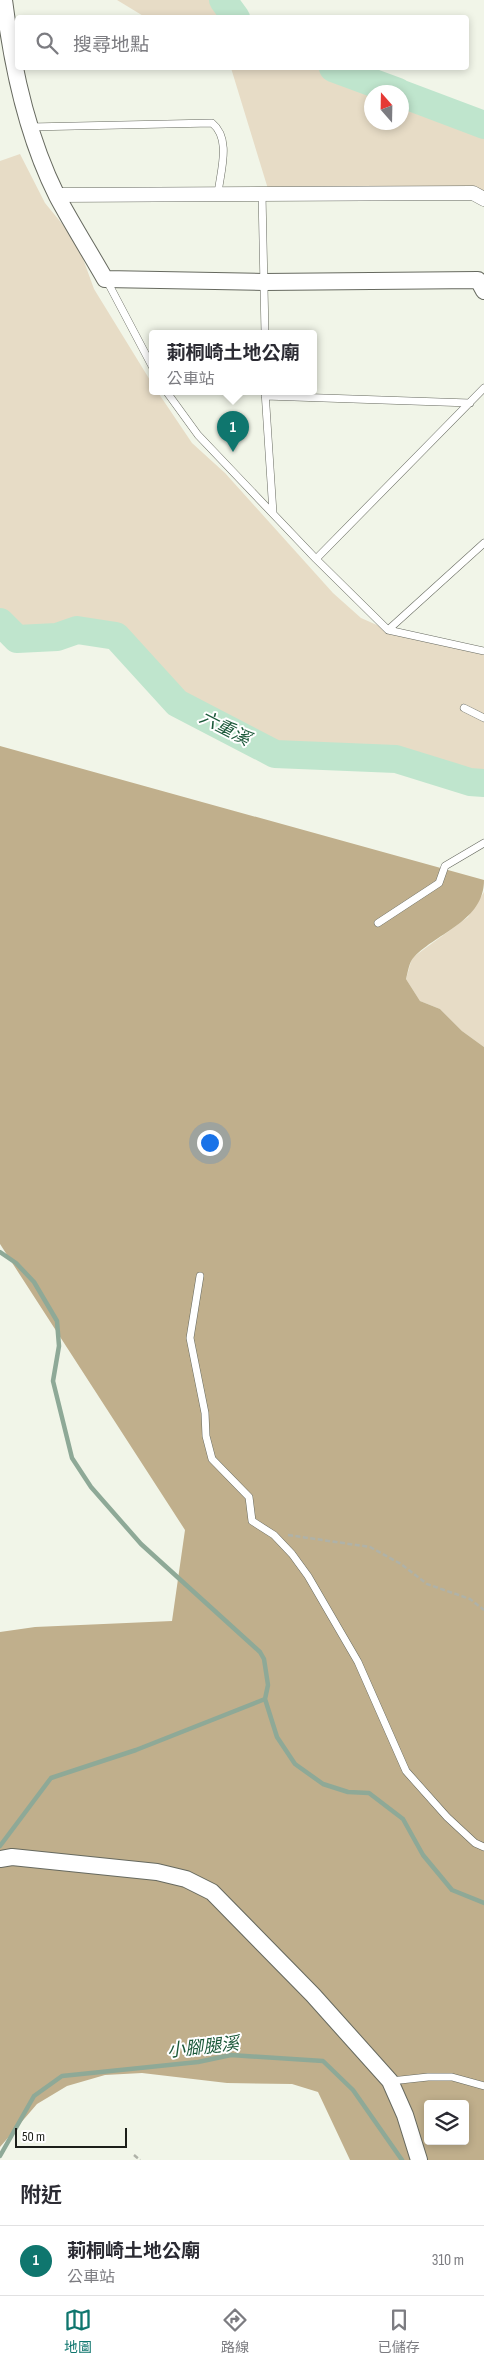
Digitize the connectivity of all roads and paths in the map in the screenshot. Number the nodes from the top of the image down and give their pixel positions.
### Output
1 (4, 0) edge
2 (15, 62) edge
3 (17, 70) edge
4 (30, 127) junction
5 (262, 193) junction
6 (218, 194) junction
7 (57, 195) junction
8 (484, 199) edge
9 (106, 279) junction
10 (264, 282) junction
11 (484, 291) edge
12 (265, 330) edge
13 (149, 360) edge
14 (484, 388) edge
15 (169, 395) edge
16 (265, 395) edge
17 (306, 395) edge
18 (470, 403) junction
19 (273, 514) junction
20 (484, 543) edge
21 (316, 559) junction
22 (388, 630) junction
23 (484, 652) edge
24 (464, 708) dead end
25 (484, 718) edge
26 (484, 843) edge
27 (378, 923) dead end
28 (200, 1276) dead end
29 (274, 1535) junction
30 (484, 1610) edge
31 (484, 1847) edge
32 (0, 1859) edge
33 (390, 2081) junction
34 (484, 2086) edge
35 (134, 2155) dead end
36 (140, 2160) edge
37 (419, 2160) edge

1 - 2 street
3 - 4 street
4 - 6 lane
4 - 7 street
5 - 6 street
5 - 8 street
5 - 10 lane
6 - 7 street
7 - 9 street
9 - 10 street
9 - 13 lane
10 - 11 street
10 - 12 lane
14 - 18 lane
15 - 19 lane
16 - 19 lane
17 - 18 lane
18 - 21 lane
19 - 21 lane
20 - 22 lane
21 - 22 lane
22 - 23 lane
24 - 25 lane
26 - 27 lane
28 - 29 lane
29 - 30 path
29 - 31 lane
32 - 33 street
33 - 34 lane
33 - 37 street
35 - 36 path

